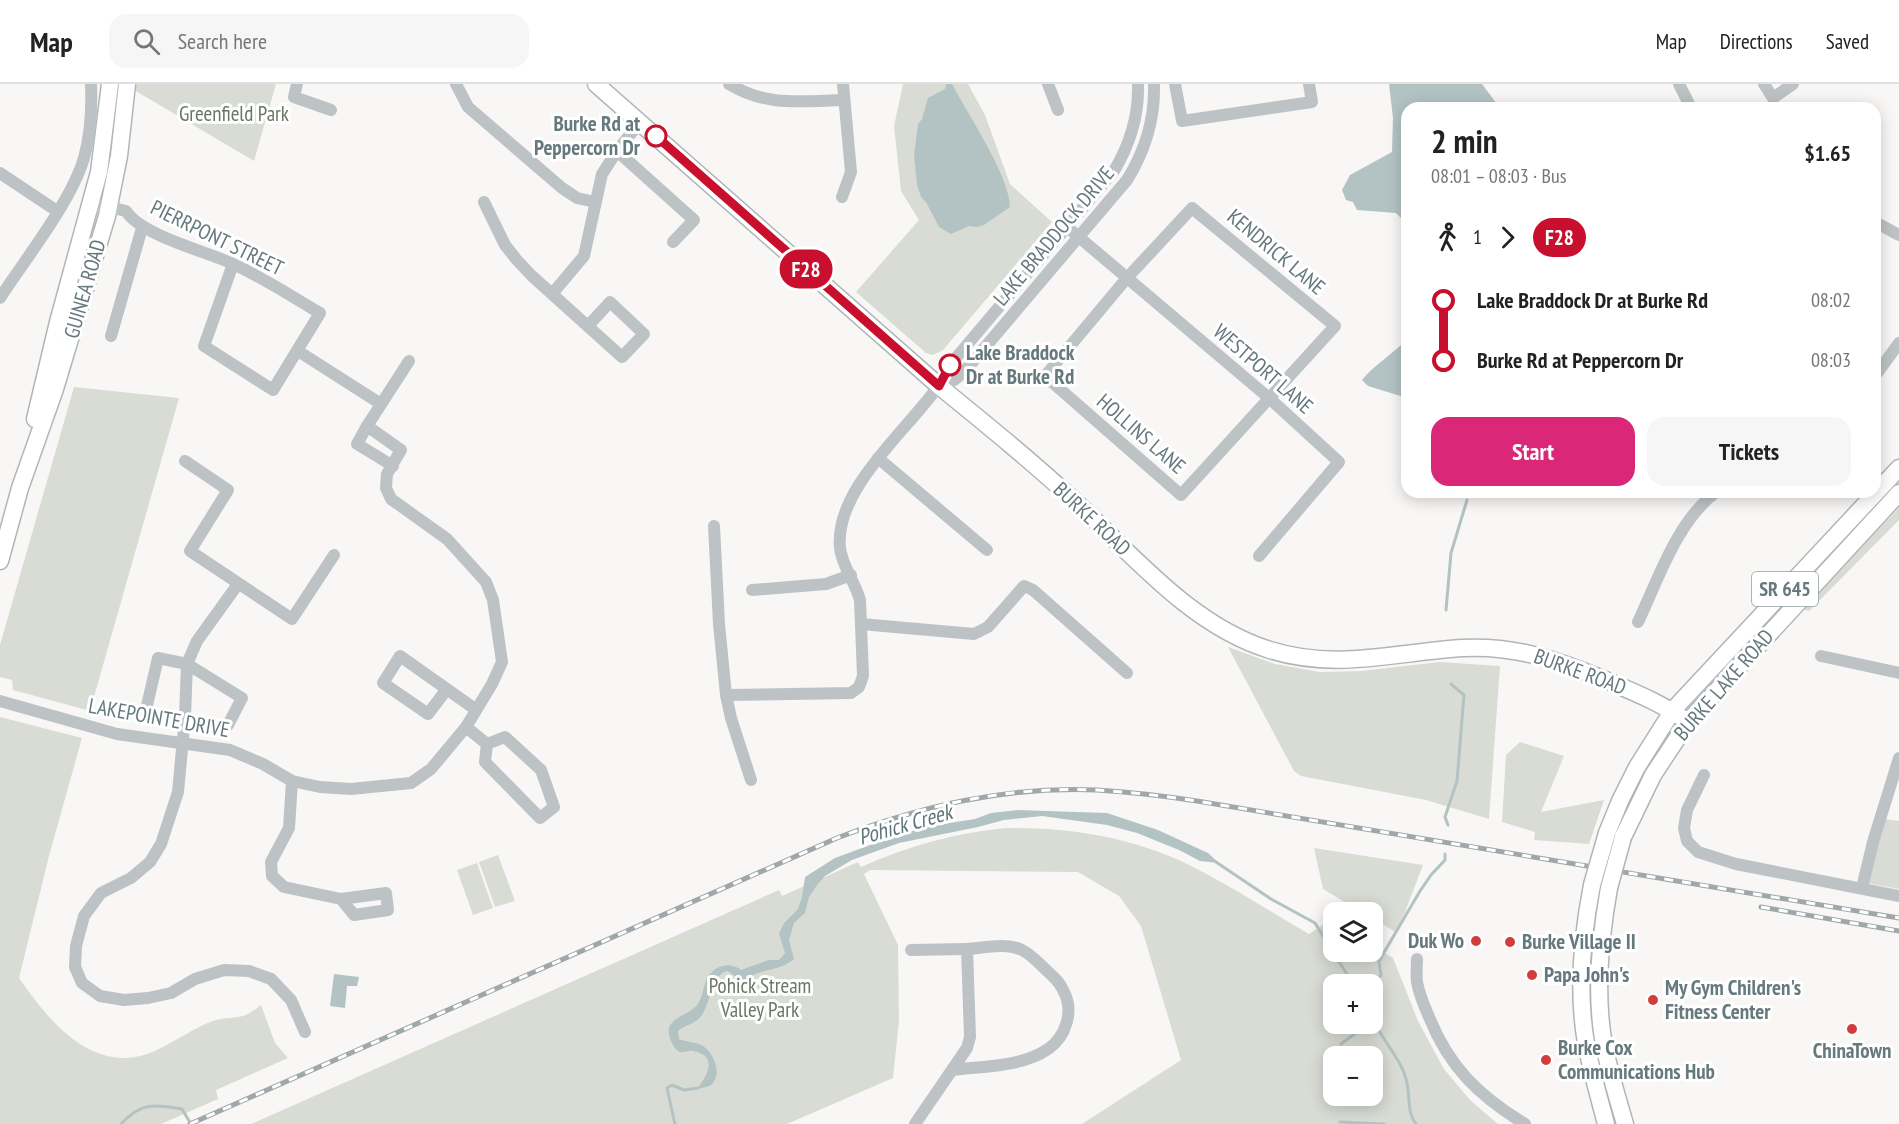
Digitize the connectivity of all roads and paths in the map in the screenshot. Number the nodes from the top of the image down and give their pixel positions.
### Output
1 (91, 84) edge
2 (110, 84) edge
3 (127, 84) edge
4 (297, 84) edge
5 (456, 84) edge
6 (596, 84) edge
7 (729, 84) edge
8 (843, 84) edge
9 (1048, 84) edge
10 (1138, 84) edge
11 (1154, 84) edge
12 (1175, 84) edge
13 (1309, 84) edge
14 (1679, 84) edge
15 (1764, 84) edge
16 (1793, 84) edge
17 (844, 99) junction
18 (1688, 102) edge
19 (331, 110) dead end
20 (1058, 110) dead end
21 (640, 122) junction
22 (616, 151) junction
23 (0, 173) edge
24 (842, 197) dead end
25 (484, 202) dead end
26 (595, 202) junction
27 (91, 206) junction
28 (57, 211) junction
29 (108, 212) junction
30 (1881, 225) edge
31 (1067, 227) junction
32 (142, 228) junction
33 (1899, 235) edge
34 (1079, 237) junction
35 (673, 242) dead end
36 (233, 264) junction
37 (1126, 279) junction
38 (552, 294) junction
39 (0, 298) edge
40 (588, 326) junction
41 (111, 336) dead end
42 (1899, 343) edge
43 (298, 351) junction
44 (409, 361) dead end
45 (1881, 368) edge
46 (939, 386) junction
47 (1269, 399) junction
48 (381, 404) junction
49 (367, 426) junction
50 (878, 458) junction
51 (185, 461) dead end
52 (393, 466) junction
53 (1899, 468) edge
54 (1881, 487) edge
55 (20, 488) junction
56 (1899, 493) edge
57 (1709, 498) edge
58 (1871, 498) edge
59 (714, 526) dead end
60 (987, 550) dead end
61 (334, 555) dead end
62 (1259, 556) dead end
63 (0, 561) edge
64 (851, 575) junction
65 (238, 584) junction
66 (752, 590) dead end
67 (1638, 622) dead end
68 (861, 624) junction
69 (1821, 656) dead end
70 (187, 664) junction
71 (1127, 673) dead end
72 (1899, 673) edge
73 (447, 689) junction
74 (726, 695) junction
75 (0, 701) edge
76 (475, 709) junction
77 (1672, 710) junction
78 (145, 714) dead end
79 (1688, 722) junction
80 (228, 725) dead end
81 (465, 727) junction
82 (183, 743) junction
83 (487, 744) junction
84 (1899, 758) edge
85 (1704, 775) dead end
86 (752, 780) dead end
87 (291, 781) junction
88 (1615, 835) junction
89 (1601, 887) junction
90 (1862, 888) junction
91 (1899, 896) edge
92 (341, 899) dead end
93 (967, 949) junction
94 (911, 950) dead end
95 (1417, 959) dead end
96 (305, 1032) dead end
97 (954, 1070) junction
98 (915, 1124) edge
99 (1525, 1124) edge
100 (1606, 1124) edge
101 (1625, 1124) edge

1 - 28 street
2 - 27 main road, GUINEA ROAD
3 - 29 main road, GUINEA ROAD
4 - 19 street
5 - 26 street
6 - 21 main road, BURKE ROAD
7 - 17 street
8 - 17 street
9 - 20 street
10 - 31 street, LAKE BRADDOCK DRIVE
11 - 34 street, LAKE BRADDOCK DRIVE
12 - 13 street
14 - 18 street
15 - 16 street
17 - 24 street
21 - 22 street
21 - 46 main road, BURKE ROAD
22 - 26 street
22 - 35 street
23 - 28 street
25 - 38 street
26 - 38 street
27 - 29 street, PIERRPONT STREET
27 - 55 main road, GUINEA ROAD
28 - 39 street
29 - 32 street, PIERRPONT STREET
29 - 55 main road, GUINEA ROAD
30 - 33 street
31 - 34 street, WESTPORT LANE
31 - 46 street, LAKE BRADDOCK DRIVE
32 - 36 street, PIERRPONT STREET
32 - 41 street
34 - 37 street, WESTPORT LANE
34 - 46 street, LAKE BRADDOCK DRIVE
36 - 43 street, PIERRPONT STREET
36 - 43 street
37 - 47 street, WESTPORT LANE
37 - 47 street, KENDRICK LANE
37 - 47 street, HOLLINS LANE
38 - 40 street
40 - 40 street
42 - 45 street
43 - 48 street
44 - 48 street
46 - 50 street, LAKE BRADDOCK DRIVE
46 - 77 main road, BURKE ROAD
47 - 62 street, WESTPORT LANE
48 - 49 street
49 - 52 street
49 - 52 street
50 - 60 street
50 - 64 street, LAKE BRADDOCK DRIVE
51 - 65 street
52 - 76 street, LAKEPOINTE DRIVE
53 - 54 main road, BURKE LAKE ROAD / SR 645
55 - 63 main road, GUINEA ROAD
56 - 79 main road, BURKE LAKE ROAD / SR 645
57 - 67 street
58 - 77 main road, BURKE LAKE ROAD / SR 645
59 - 74 street
61 - 65 street
64 - 66 street
64 - 68 street, LAKE BRADDOCK DRIVE
65 - 70 street
68 - 71 street
68 - 74 street, LAKE BRADDOCK DRIVE
69 - 72 street
70 - 78 street
70 - 80 street
70 - 82 street
73 - 73 street
73 - 76 street
74 - 86 street
75 - 82 street, LAKEPOINTE DRIVE
76 - 81 street, LAKEPOINTE DRIVE
77 - 79 main road, BURKE ROAD
77 - 88 main road, BURKE LAKE ROAD / SR 645
79 - 88 main road, BURKE LAKE ROAD / SR 645
81 - 83 street
81 - 87 street, LAKEPOINTE DRIVE
82 - 87 street, LAKEPOINTE DRIVE
82 - 96 street
83 - 83 street
84 - 90 street
85 - 90 street
87 - 92 street
88 - 89 main road, BURKE LAKE ROAD / SR 645, bridge
89 - 100 main road, BURKE LAKE ROAD / SR 645
89 - 101 main road, BURKE LAKE ROAD / SR 645
90 - 91 street
93 - 94 street
93 - 97 street
93 - 97 street
95 - 99 street
97 - 98 street

